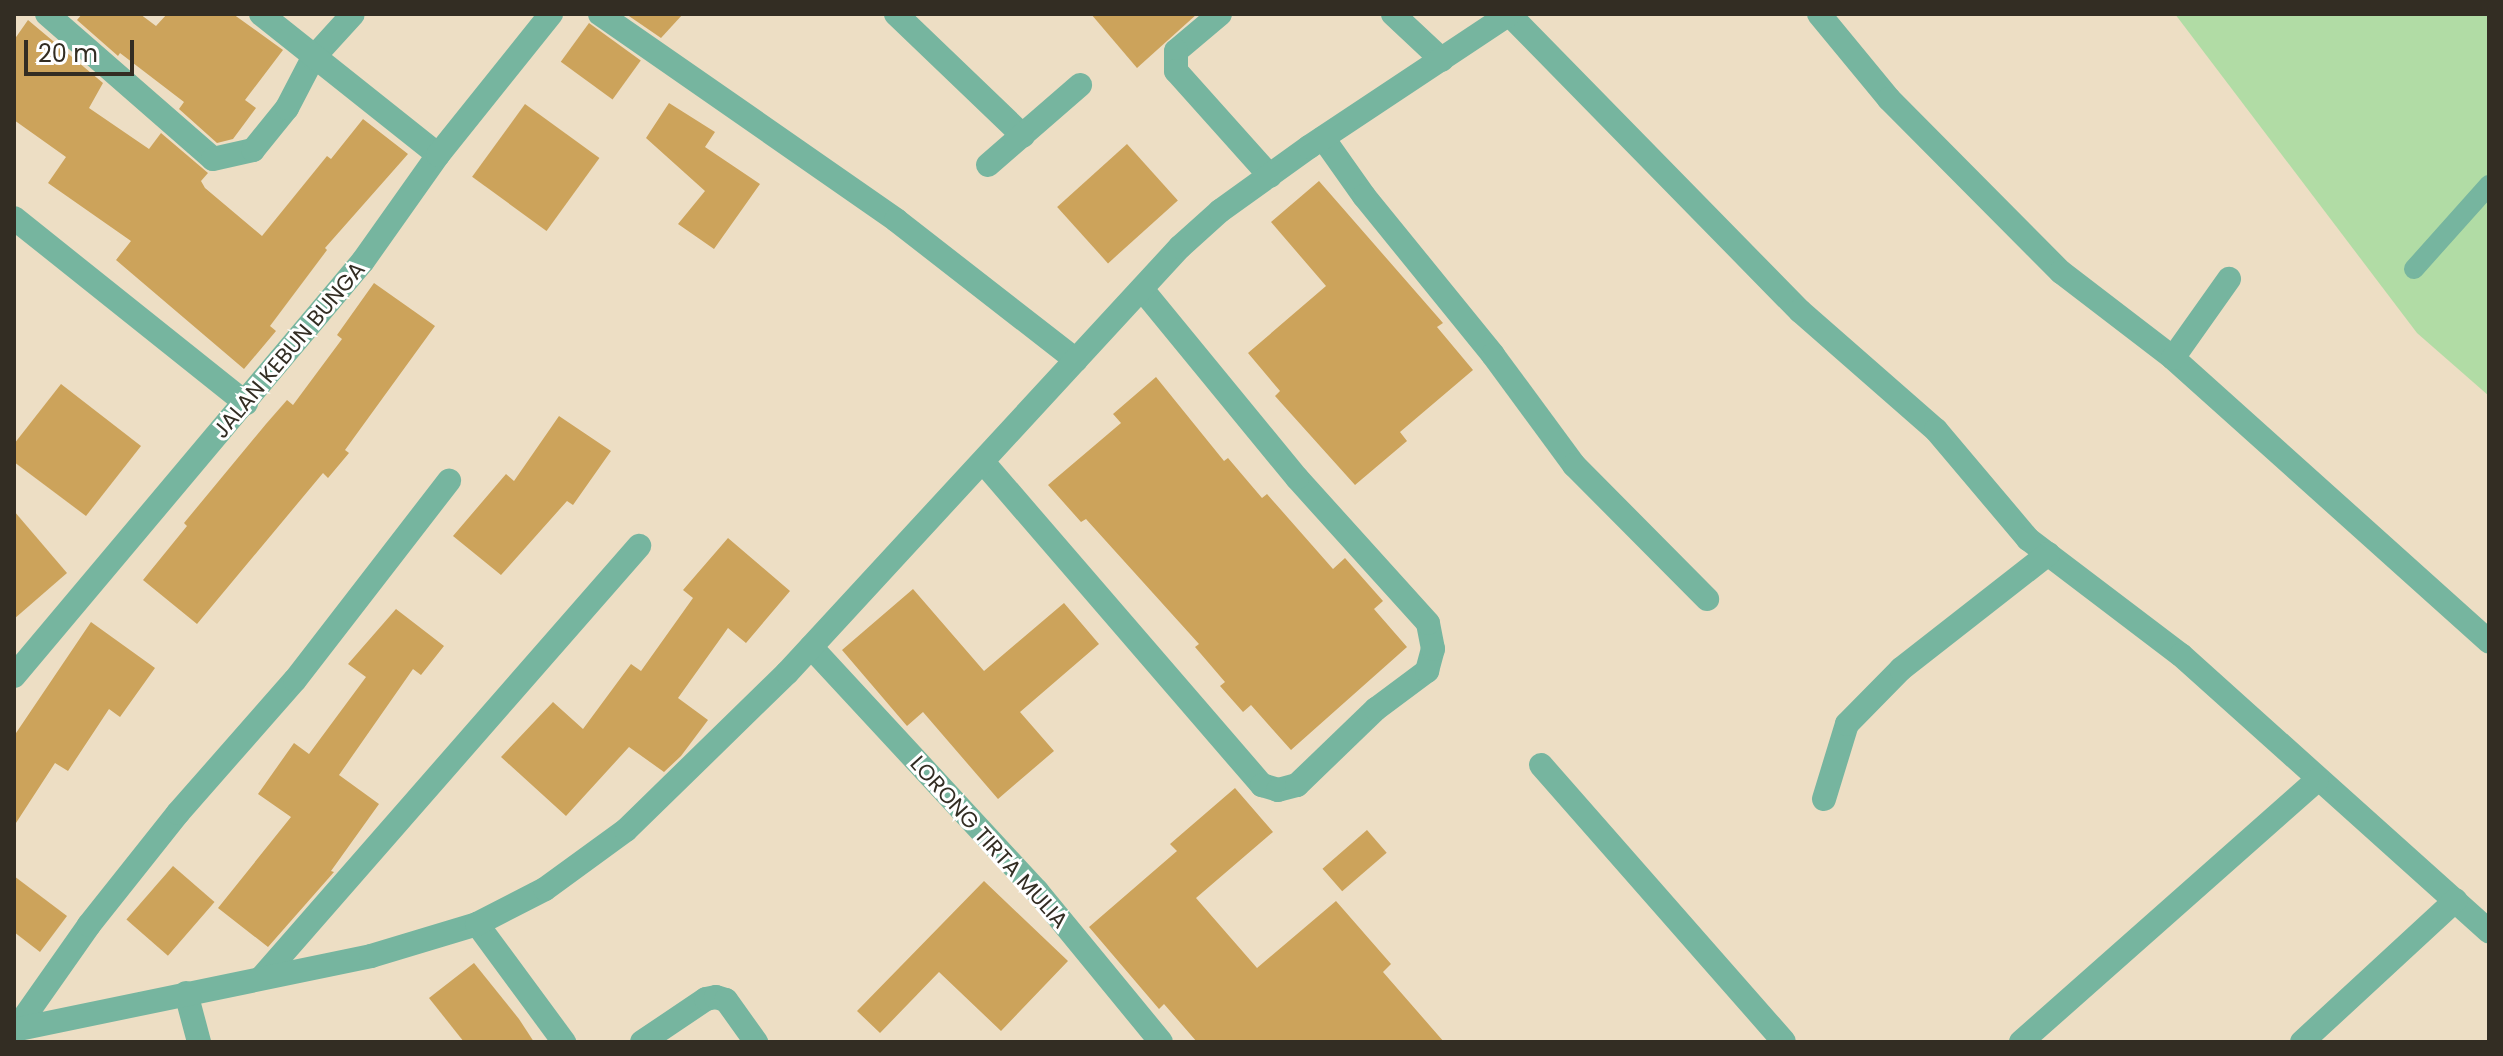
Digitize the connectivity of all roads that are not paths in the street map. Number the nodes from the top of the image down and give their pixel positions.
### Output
1 (47, 14) edge
2 (261, 14) edge
3 (353, 14) edge
4 (551, 14) edge
5 (600, 14) edge
6 (896, 14) edge
7 (1220, 14) edge
8 (1393, 14) edge
9 (1509, 14) edge
10 (1819, 14) edge
11 (313, 58) junction
12 (1442, 60) junction
13 (1080, 85) dead end
14 (1023, 136) junction
15 (1323, 138) junction
16 (438, 155) junction
17 (988, 165) dead end
18 (1270, 176) junction
19 (2489, 185) edge
20 (14, 218) edge
21 (2414, 269) dead end
22 (2229, 279) dead end
23 (1142, 289) junction
24 (2173, 358) junction
25 (1076, 360) junction
26 (246, 403) junction
27 (983, 462) junction
28 (449, 481) dead end
29 (639, 546) dead end
30 (2048, 554) junction
31 (1707, 599) dead end
32 (2489, 642) edge
33 (811, 647) junction
34 (14, 676) edge
35 (1541, 765) dead end
36 (2317, 780) junction
37 (1824, 799) dead end
38 (2456, 900) junction
39 (477, 924) junction
40 (2489, 931) edge
41 (262, 977) junction
42 (186, 993) junction
43 (15, 1030) edge
44 (199, 1042) edge
45 (564, 1042) edge
46 (642, 1042) edge
47 (756, 1042) edge
48 (1161, 1042) edge
49 (1784, 1042) edge
50 (2021, 1042) edge
51 (2302, 1042) edge

1 - 11 street
2 - 11 street
3 - 11 street
4 - 16 street, JALAN KEBUN BUNGA
5 - 25 street
6 - 14 street
7 - 18 street
8 - 12 street
9 - 12 street
9 - 30 street
10 - 24 street
11 - 16 street
12 - 15 street
13 - 14 street
14 - 17 street
15 - 18 street
15 - 31 street
16 - 26 street, JALAN KEBUN BUNGA
18 - 23 street
19 - 21 lane
20 - 26 street
22 - 24 street
23 - 25 street
23 - 27 street
24 - 32 street
25 - 27 street
26 - 34 street, JALAN KEBUN BUNGA
27 - 33 street
28 - 43 street
29 - 41 street
30 - 36 street
30 - 37 street
33 - 39 street
33 - 48 street, LORONG TIRTA MULIA
35 - 49 street
36 - 38 street
36 - 50 street
38 - 40 street
38 - 51 street
39 - 41 street
39 - 45 street
41 - 42 street
42 - 43 street
42 - 44 street
46 - 47 street

